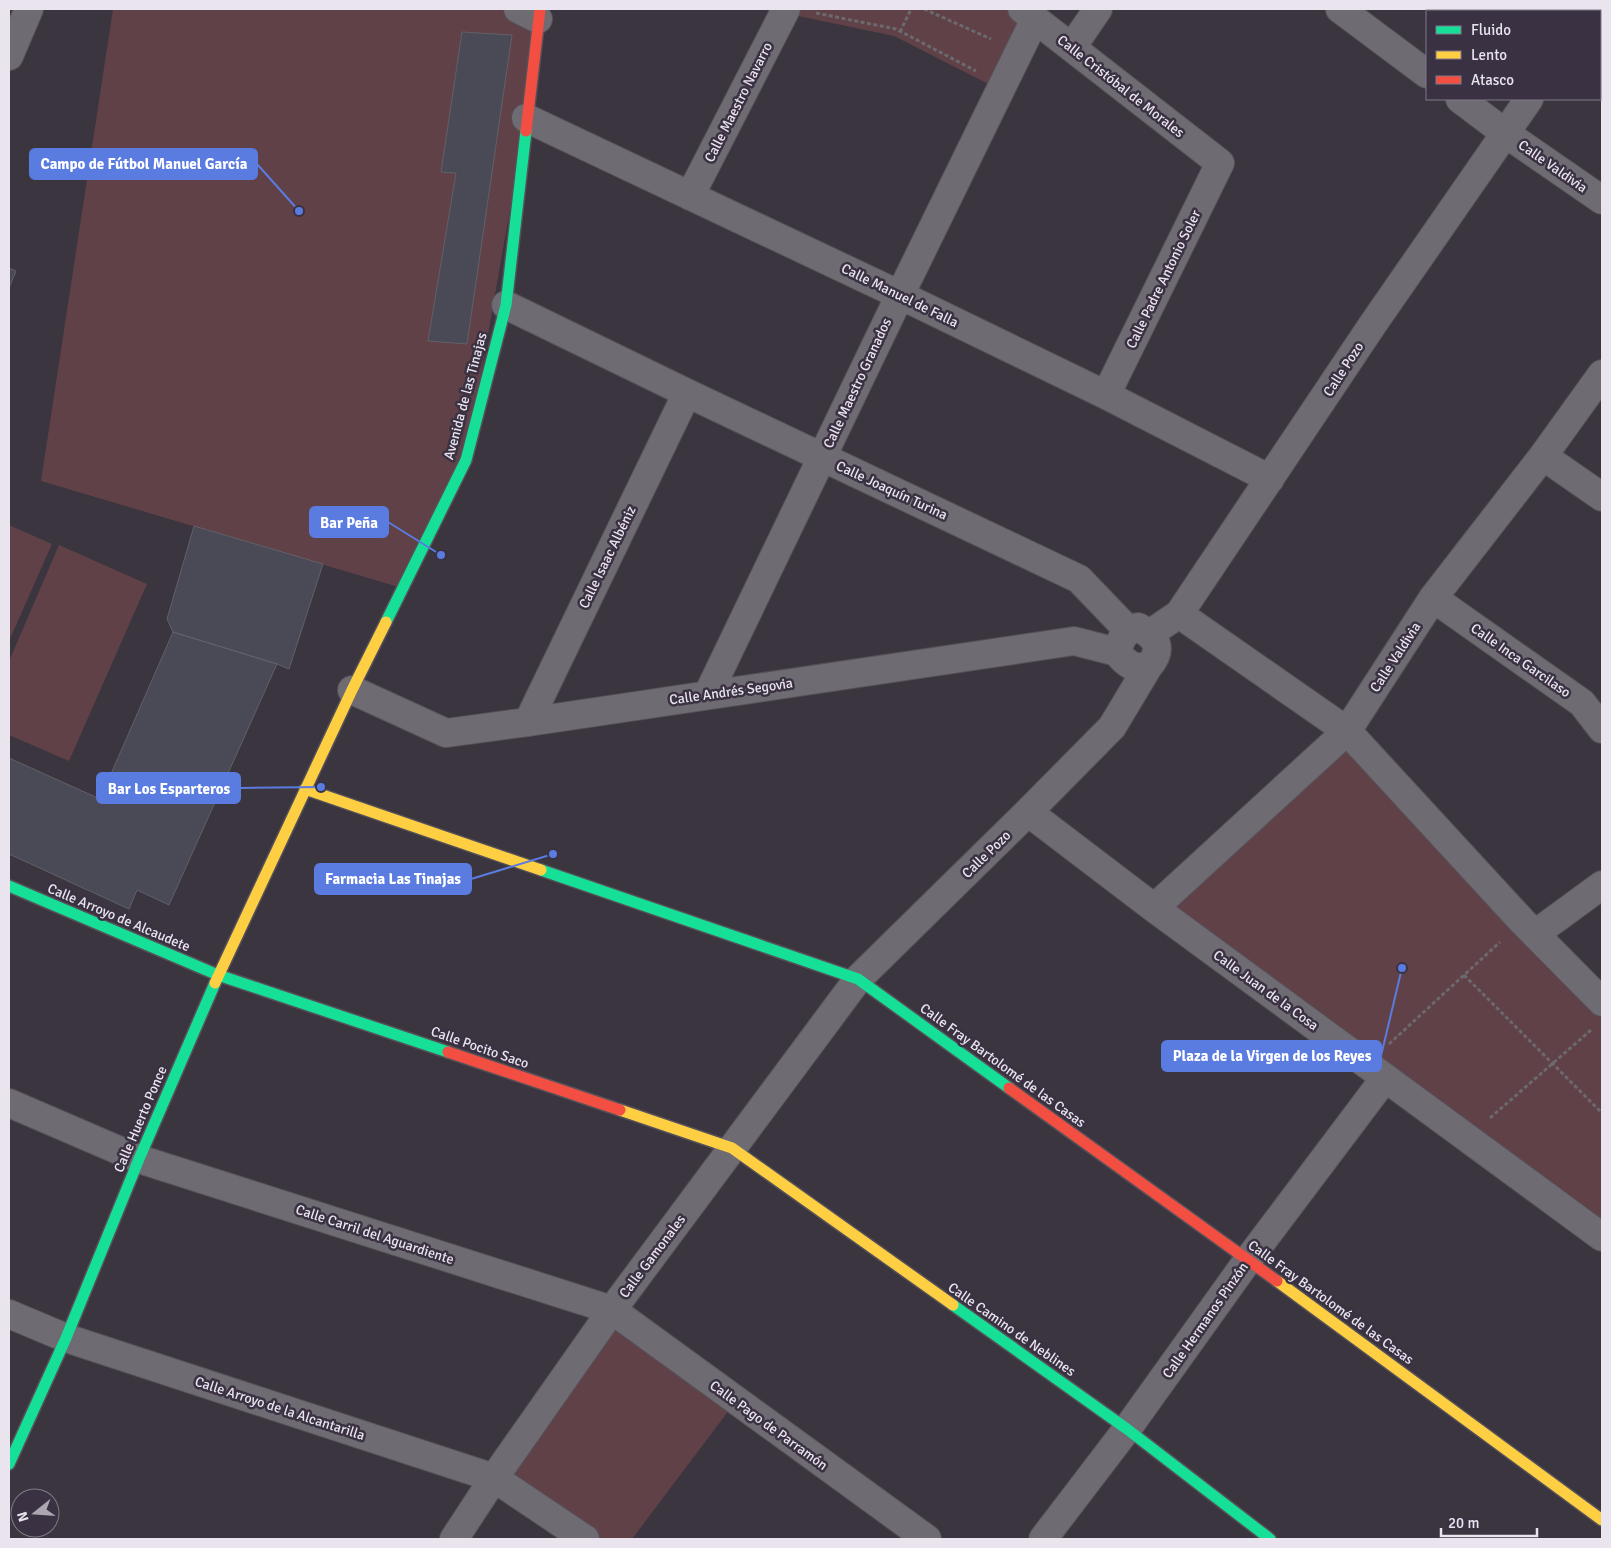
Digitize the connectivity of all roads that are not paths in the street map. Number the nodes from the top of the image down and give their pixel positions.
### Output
1 (30, 9) edge
2 (1098, 9) edge
3 (1340, 9) edge
4 (797, 10) edge
5 (532, 12) edge
6 (1029, 14) edge
7 (1072, 47) junction
8 (9, 56) edge
9 (1426, 73) edge
10 (1461, 100) edge
11 (1529, 100) edge
12 (526, 118) junction
13 (1505, 133) junction
14 (1220, 163) joint
15 (690, 196) junction
16 (1602, 200) edge
17 (900, 294) junction
18 (506, 304) junction
19 (1602, 374) edge
20 (687, 393) junction
21 (1106, 395) junction
22 (1543, 456) junction
23 (822, 457) junction
24 (1270, 479) junction
25 (1602, 497) edge
26 (1433, 598) junction
27 (1179, 614) junction
28 (1134, 649) junction
29 (352, 690) junction
30 (708, 694) junction
31 (528, 722) junction
32 (1602, 729) edge
33 (1347, 731) junction
34 (305, 789) junction
35 (1028, 812) junction
36 (1602, 885) edge
37 (9, 886) edge
38 (1154, 908) junction
39 (1529, 928) junction
40 (218, 975) junction
41 (858, 979) junction
42 (1599, 1014) edge
43 (1376, 1071) junction
44 (9, 1103) edge
45 (732, 1148) junction
46 (139, 1159) junction
47 (1602, 1238) edge
48 (1248, 1260) junction
49 (612, 1310) junction
50 (9, 1314) edge
51 (66, 1338) junction
52 (1127, 1429) junction
53 (9, 1464) edge
54 (494, 1478) junction
55 (1602, 1520) edge
56 (454, 1539) edge
57 (586, 1539) edge
58 (927, 1539) edge
59 (1043, 1539) edge
60 (1270, 1539) edge

1 - 8 street
2 - 7 street
3 - 9 street
4 - 15 street, Calle Maestro Navarro
5 - 12 street, Avenida de las Tinajas
6 - 7 street, Calle Cristóbal de Morales
6 - 17 street, Calle Maestro Granados
7 - 14 street, Calle Cristóbal de Morales
10 - 13 street, Calle Valdivia
11 - 13 street, Calle Pozo
12 - 15 street, Calle Manuel de Falla
12 - 18 street, Avenida de las Tinajas
13 - 16 street, Calle Valdivia
13 - 24 street, Calle Pozo
14 - 21 street, Calle Padre Antonio Soler
15 - 17 street, Calle Manuel de Falla
17 - 21 street, Calle Manuel de Falla
17 - 23 street, Calle Maestro Granados
18 - 20 street, Calle Joaquín Turina
18 - 29 street, Avenida de las Tinajas
19 - 22 street, Calle Valdivia
20 - 23 street, Calle Joaquín Turina
20 - 31 street, Calle Isaac Albéniz
21 - 24 street, Calle Manuel de Falla
22 - 25 street
22 - 26 street, Calle Valdivia
23 - 28 street, Calle Joaquín Turina
23 - 30 street, Calle Maestro Granados
24 - 27 street, Calle Pozo
26 - 32 street, Calle Inca Garcilaso
26 - 33 street, Calle Valdivia
27 - 28 street, Calle Pozo
27 - 33 street
28 - 30 street, Calle Andrés Segovia
28 - 35 street, Calle Pozo
29 - 31 street, Calle Andrés Segovia
29 - 34 street, Avenida de las Tinajas
30 - 31 street, Calle Andrés Segovia
33 - 38 street, Calle Valdivia
33 - 39 street
34 - 40 street, Calle Huerto Ponce
34 - 41 street, Calle Fray Bartolomé de las Casas
35 - 38 street, Calle Juan de la Cosa
35 - 41 street, Calle Pozo
36 - 39 street
37 - 40 street, Calle Arroyo de Alcaudete
38 - 43 street, Calle Juan de la Cosa
39 - 42 street
40 - 45 street, Calle Pocito Saco
40 - 46 street, Calle Huerto Ponce
41 - 45 street, Calle Gamonales
41 - 48 street, Calle Fray Bartolomé de las Casas
43 - 47 street, Calle Juan de la Cosa
43 - 48 street, Calle Hermanos Pinzón
44 - 46 street, Calle Carril del Aguardiente
45 - 49 street, Calle Gamonales
45 - 52 street, Calle Camino de Neblines
46 - 49 street, Calle Carril del Aguardiente
46 - 51 street, Calle Huerto Ponce
48 - 52 street, Calle Hermanos Pinzón
48 - 55 street, Calle Fray Bartolomé de las Casas
49 - 54 street, Calle Gamonales
49 - 58 street, Calle Pago de Parramón
50 - 51 street, Calle Arroyo de la Alcantarilla
51 - 53 street, Calle Huerto Ponce
51 - 54 street, Calle Arroyo de la Alcantarilla
52 - 59 street, Calle Hermanos Pinzón
52 - 60 street, Calle Camino de Neblines
54 - 56 street, Calle Gamonales
54 - 57 street, Calle Arroyo de la Alcantarilla

